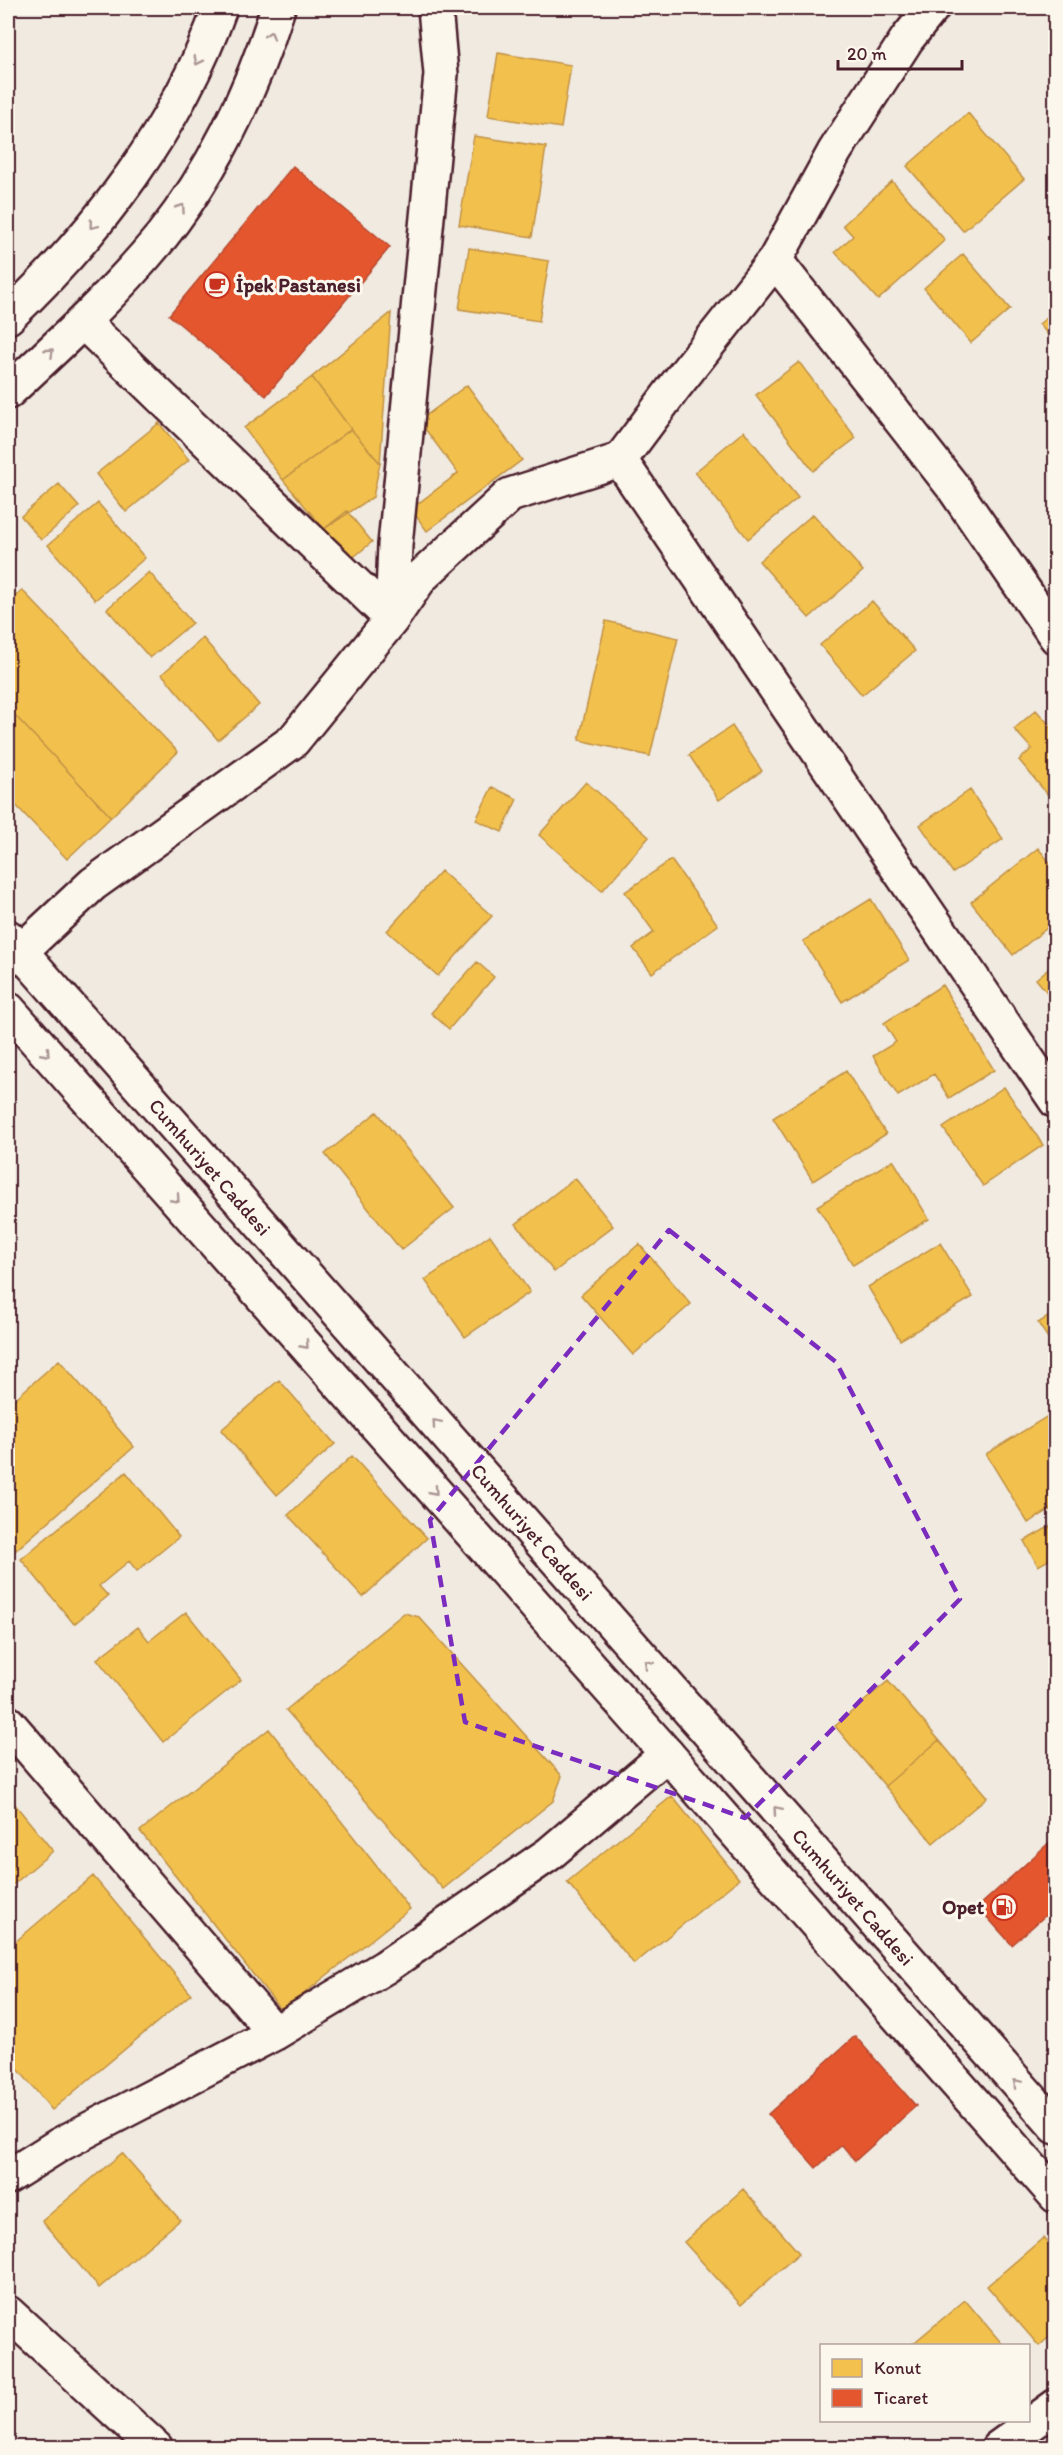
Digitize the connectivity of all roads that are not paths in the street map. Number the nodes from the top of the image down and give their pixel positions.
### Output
1 (220, 8) edge
2 (278, 8) edge
3 (435, 8) edge
4 (932, 8) edge
5 (775, 260) junction
6 (8, 317) edge
7 (83, 322) junction
8 (8, 392) edge
9 (620, 460) junction
10 (392, 619) junction
11 (1056, 637) edge
12 (14, 944) edge
13 (8, 1010) edge
14 (1056, 1101) edge
15 (8, 1723) edge
16 (668, 1754) junction
17 (275, 2033) junction
18 (1056, 2127) edge
19 (8, 2177) edge
20 (1056, 2196) edge
21 (8, 2313) edge
22 (1056, 2406) edge
23 (156, 2448) edge
24 (998, 2448) edge

1 -> 6 street
7 -> 2 street
3 - 10 street
4 - 5 street
5 - 9 street
5 - 11 street
8 -> 7 street
7 - 10 street
9 - 10 street
9 - 14 street
10 - 12 street
18 -> 12 street, Cumhuriyet Caddesi
13 -> 16 street
15 - 17 street
16 - 17 street
16 - 20 street
17 - 19 street
21 - 23 street
22 - 24 street

